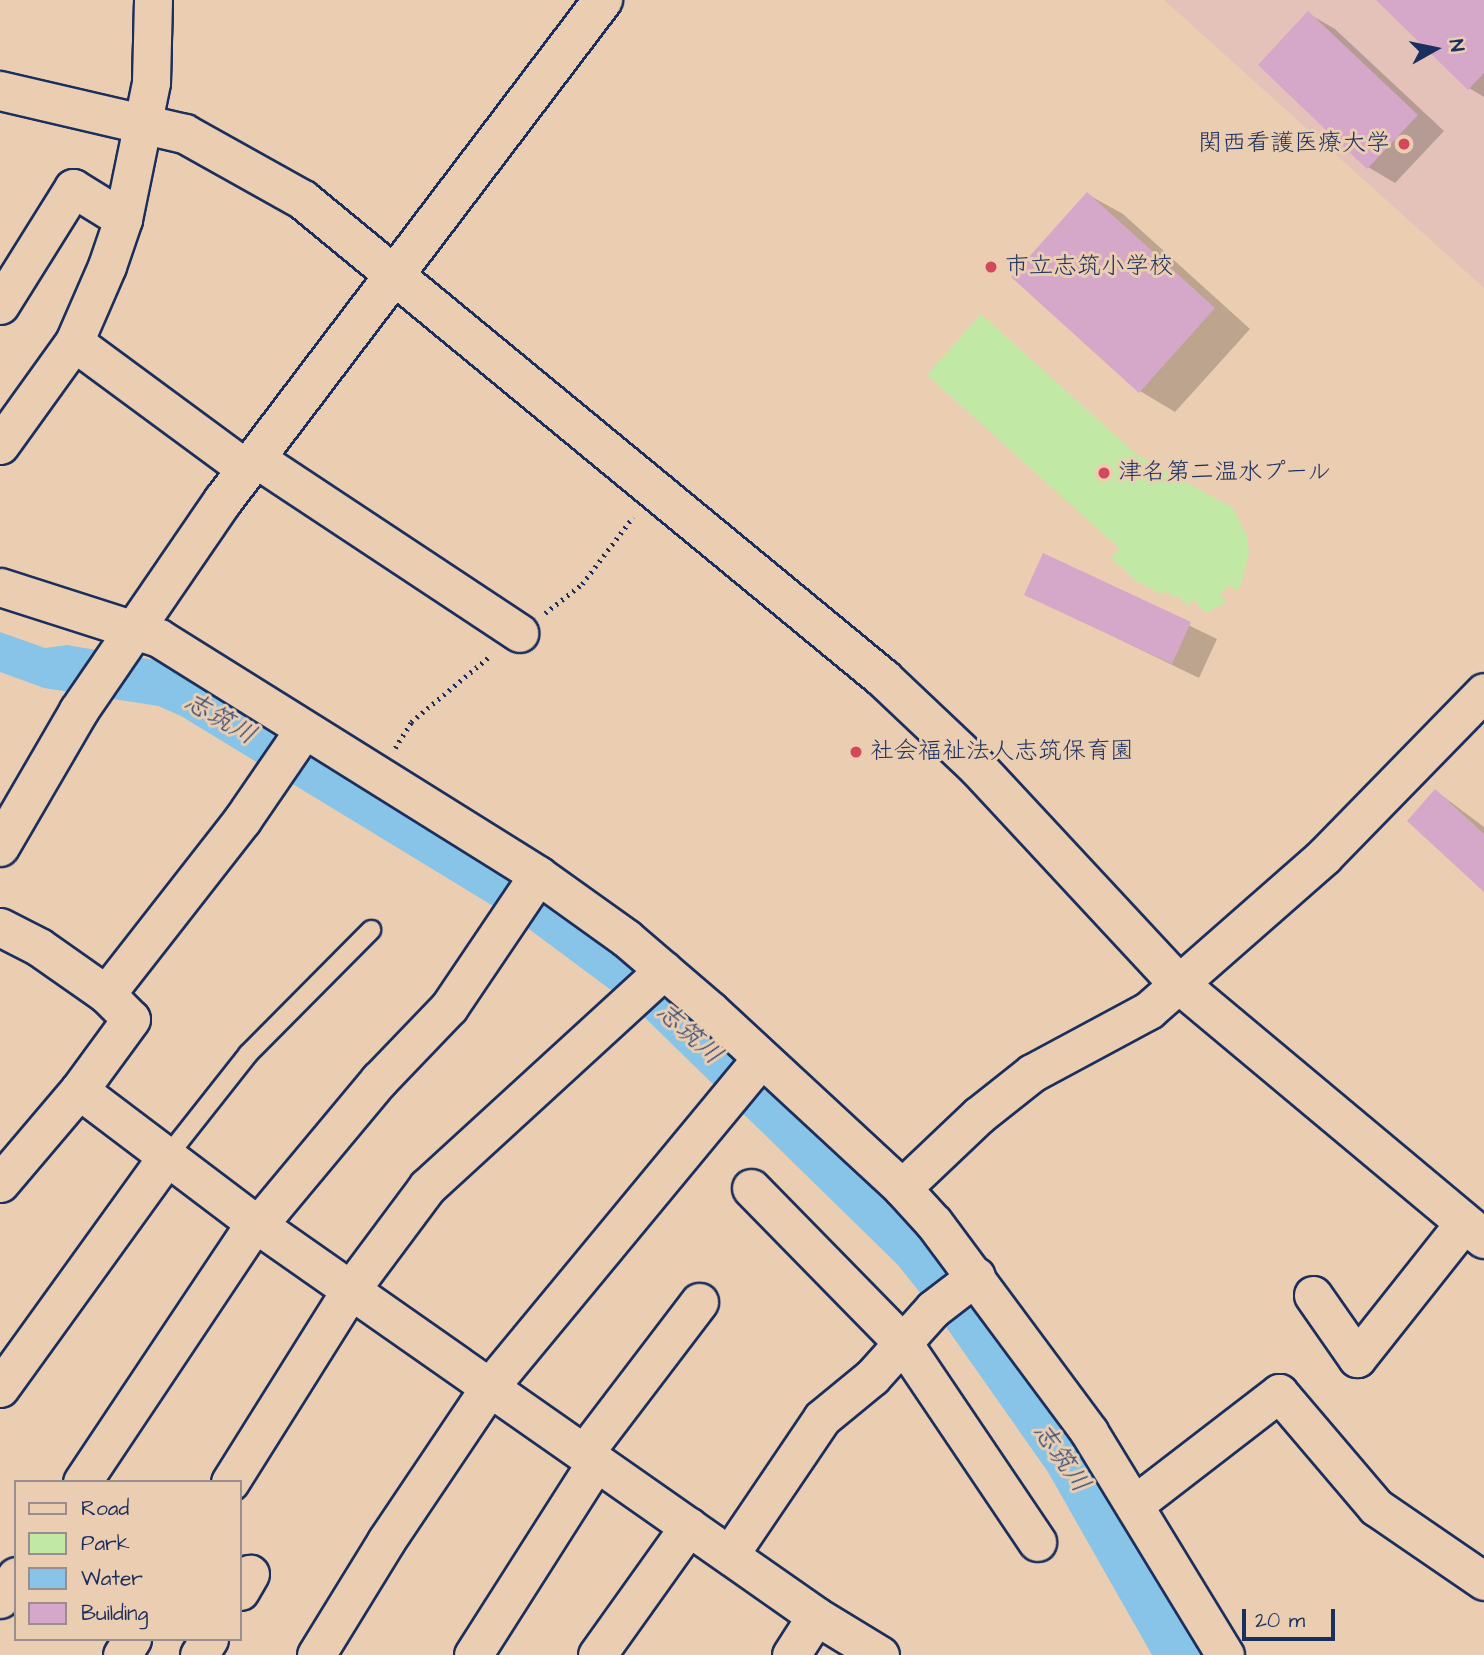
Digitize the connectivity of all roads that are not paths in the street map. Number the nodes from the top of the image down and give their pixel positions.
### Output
1 (153, 0) edge
2 (589, 5) edge
3 (0, 91) edge
4 (142, 122) junction
5 (123, 219) junction
6 (394, 273) junction
7 (0, 305) edge
8 (74, 342) junction
9 (0, 445) edge
10 (251, 464) junction
11 (1, 591) edge
12 (135, 629) junction
13 (519, 633) road end
14 (1484, 692) edge
15 (303, 731) junction
16 (0, 847) edge
17 (538, 875) junction
18 (0, 927) edge
19 (371, 930) dead end
20 (664, 970) junction
21 (1178, 983) junction
22 (106, 995) junction
23 (761, 1059) junction
24 (79, 1090) junction
25 (166, 1158) junction
26 (0, 1183) edge
27 (751, 1188) dead end
28 (902, 1188) junction
29 (256, 1224) junction
30 (1474, 1231) edge
31 (976, 1276) junction
32 (351, 1289) junction
33 (1313, 1296) dead end
34 (699, 1302) dead end
35 (903, 1343) junction
36 (491, 1385) junction
37 (0, 1388) edge
38 (590, 1457) junction
39 (83, 1480) edge
40 (231, 1480) edge
41 (1135, 1504) junction
42 (690, 1526) junction
43 (1037, 1542) dead end
44 (730, 1554) junction
45 (14, 1579) edge
46 (1484, 1581) edge
47 (0, 1599) edge
48 (816, 1616) junction
49 (317, 1655) edge
50 (472, 1655) edge
51 (597, 1655) edge
52 (791, 1655) edge
53 (880, 1655) edge
54 (1225, 1655) edge

1 - 4 street
2 - 6 street
3 - 4 street
4 - 5 street
4 - 6 street
5 - 7 street
5 - 8 street
6 - 10 street
6 - 21 street
8 - 9 street
8 - 10 street
10 - 12 street
10 - 13 street
11 - 12 street
12 - 15 street
12 - 16 street
14 - 21 street
15 - 17 street
15 - 22 street
17 - 20 street
17 - 29 street
18 - 22 street
19 - 25 lane
20 - 23 street
20 - 32 street
21 - 28 street
21 - 30 street
22 - 24 street
23 - 28 street
23 - 36 street
24 - 25 street
24 - 26 street
25 - 29 street
25 - 37 street
27 - 35 street
28 - 31 street
29 - 32 street
29 - 39 street
30 - 33 street
31 - 35 street
31 - 41 street
32 - 36 street
32 - 40 street
34 - 38 street
35 - 43 street
35 - 44 street
36 - 38 street
36 - 49 street
38 - 42 street
38 - 50 street
41 - 46 street
41 - 54 street
42 - 44 street
42 - 51 street
44 - 48 street
45 - 47 street
48 - 52 street
48 - 53 street

